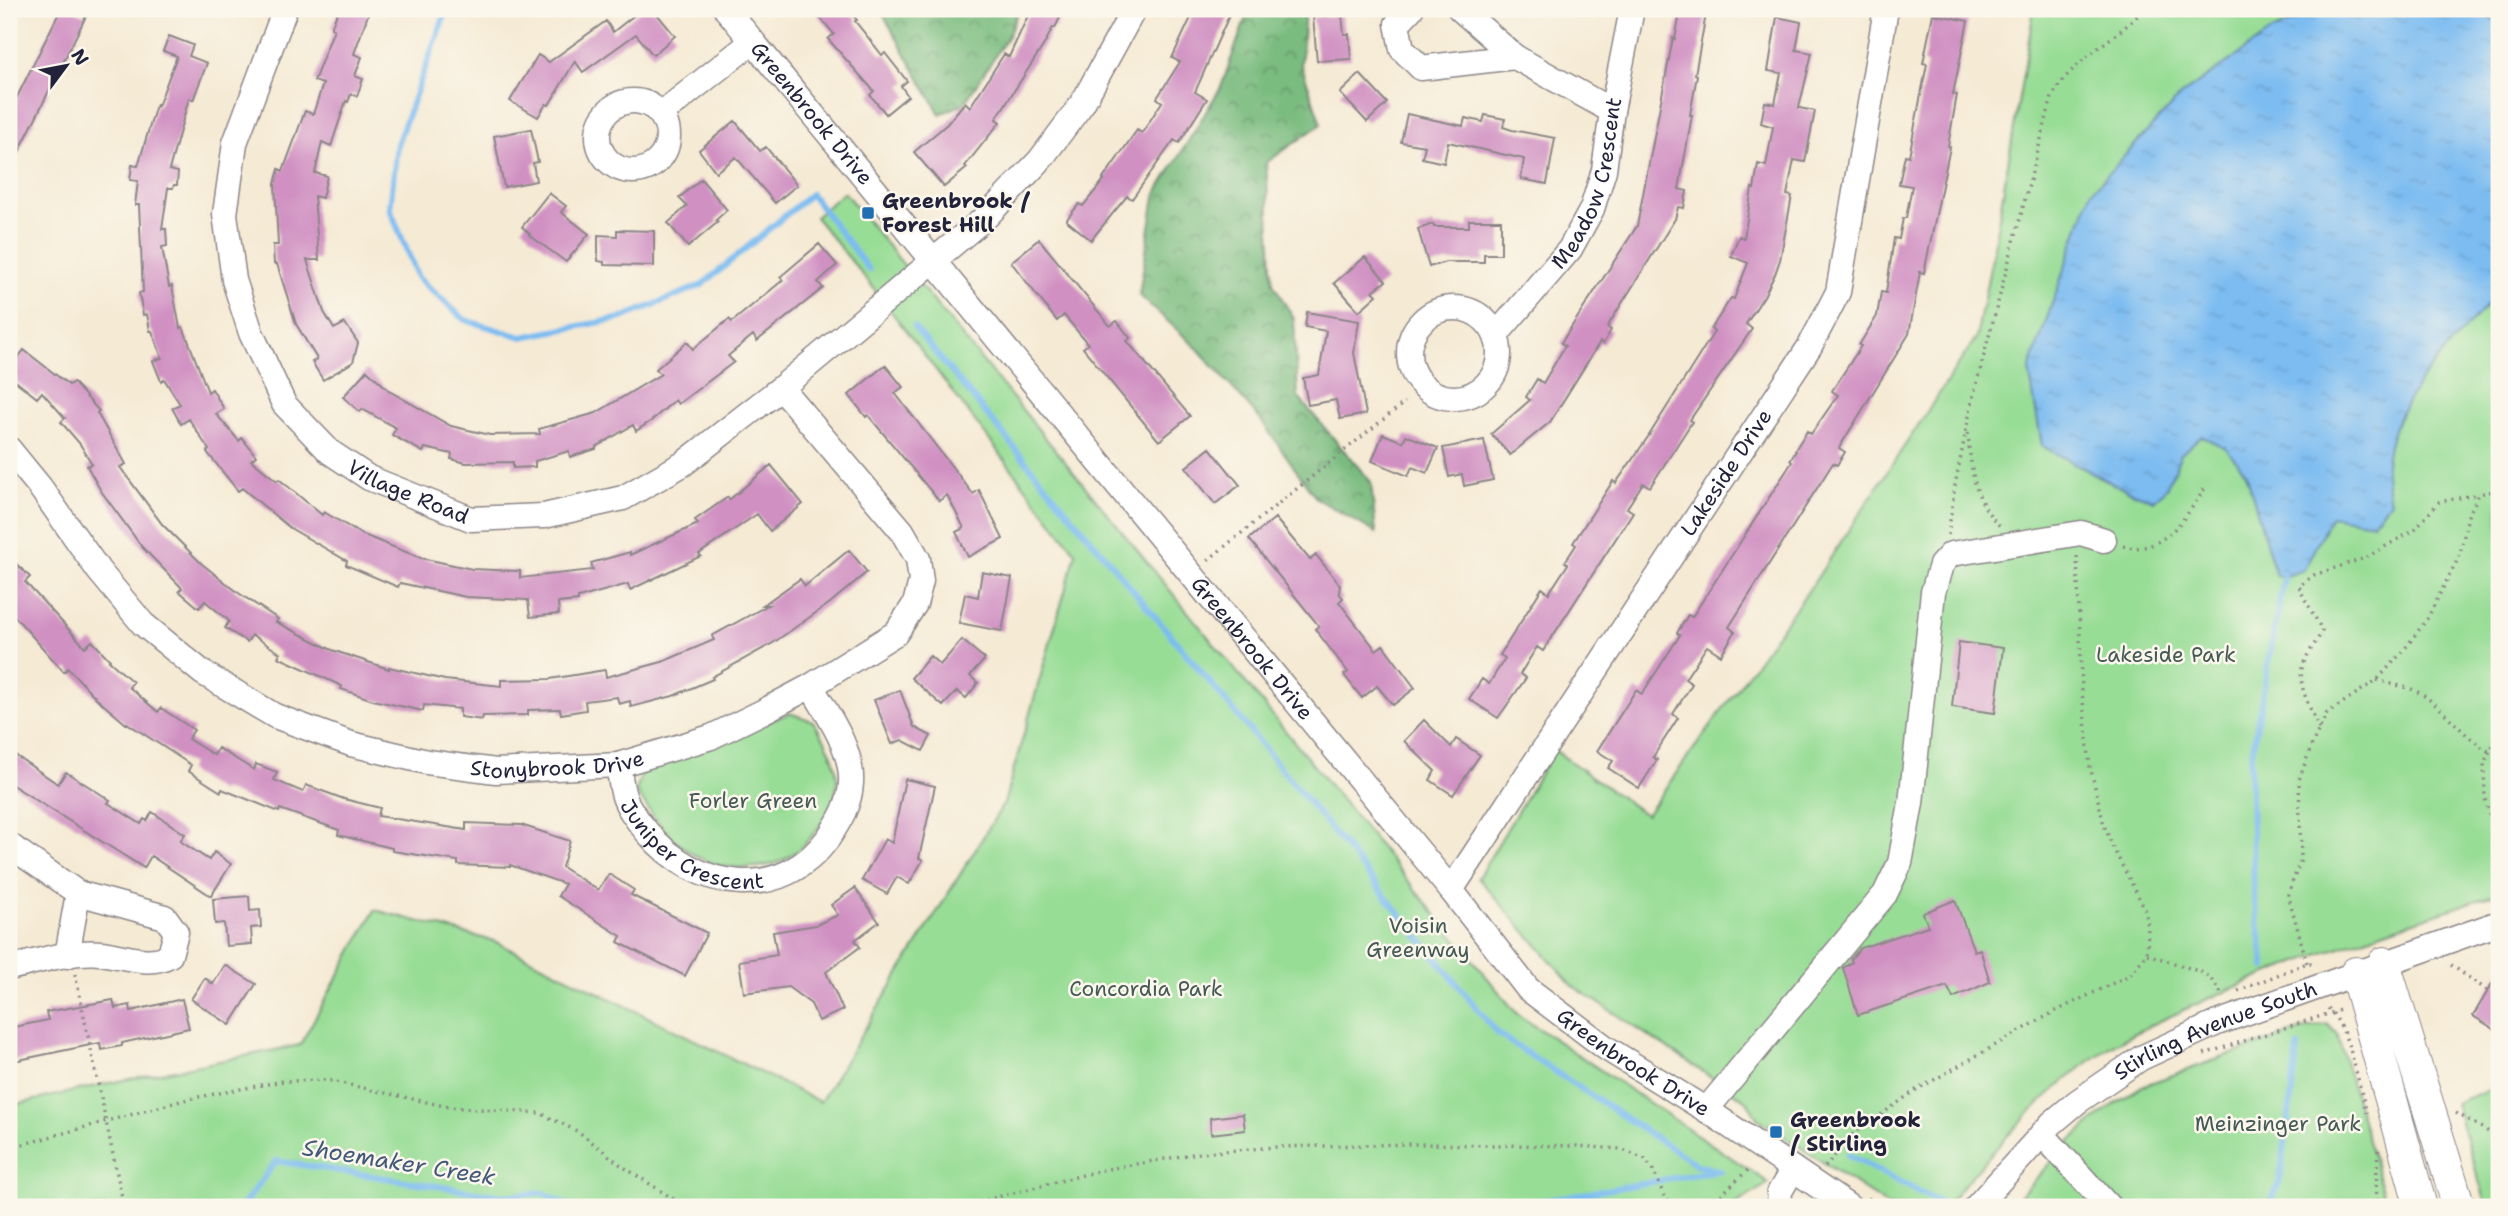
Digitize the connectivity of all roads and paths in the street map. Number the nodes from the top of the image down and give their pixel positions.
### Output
1 (285, 9) edge
2 (726, 9) edge
3 (1133, 9) edge
4 (1410, 9) edge
5 (1460, 9) edge
6 (1632, 9) edge
7 (2144, 9) edge
8 (1879, 13) edge
9 (752, 42) junction
10 (1515, 57) junction
11 (1612, 111) junction
12 (661, 114) dead end
13 (934, 262) junction
14 (1496, 335) dead end
15 (781, 388) junction
16 (1405, 402) dead end
17 (1967, 428) junction
18 (9, 449) edge
19 (2207, 485) dead end
20 (2499, 490) edge
21 (2479, 494) junction
22 (2065, 535) junction
23 (2104, 540) joint
24 (2024, 541) junction
25 (1951, 554) junction
26 (1208, 560) dead end
27 (2378, 680) junction
28 (811, 686) junction
29 (2319, 729) junction
30 (2499, 733) edge
31 (2490, 752) junction
32 (618, 765) junction
33 (9, 845) edge
34 (2499, 848) edge
35 (1451, 890) junction
36 (78, 893) junction
37 (2499, 923) edge
38 (2147, 954) junction
39 (67, 956) junction
40 (2454, 959) dead end
41 (2443, 963) dead end
42 (2451, 965) dead end
43 (9, 968) edge
44 (2368, 978) junction
45 (2488, 991) dead end
46 (2328, 1009) dead end
47 (2332, 1013) junction
48 (2195, 1057) dead end
49 (2425, 1095) junction
50 (1706, 1110) junction
51 (2368, 1116) dead end
52 (104, 1121) junction
53 (2042, 1135) junction
54 (2499, 1138) edge
55 (2375, 1140) dead end
56 (9, 1148) edge
57 (1766, 1150) junction
58 (1793, 1169) junction
59 (1814, 1183) junction
60 (2103, 1205) edge
61 (124, 1207) edge
62 (686, 1207) edge
63 (959, 1207) edge
64 (1781, 1207) edge
65 (1849, 1207) edge
66 (1976, 1207) edge
67 (2378, 1207) edge
68 (2421, 1207) edge
69 (2459, 1207) edge

1 - 15 street, Village Road
2 - 9 street, Greenbrook Drive
3 - 13 street, Village Road
4 - 10 street
5 - 10 street
6 - 11 street, Meadow Crescent
7 - 17 path
8 - 35 street, Lakeside Drive
9 - 12 street
9 - 13 street, Greenbrook Drive
10 - 11 street
11 - 14 street, Meadow Crescent
13 - 15 street, Village Road
13 - 35 street, Greenbrook Drive
15 - 28 street, Stonybrook Drive
16 - 26 path
17 - 24 path
17 - 25 path
18 - 32 street, Stonybrook Drive
19 - 23 path
20 - 21 path
21 - 27 path
21 - 29 path
22 - 23 street
22 - 24 street
22 - 38 path
24 - 25 street
25 - 50 street
27 - 29 path
27 - 31 path
28 - 32 street, Stonybrook Drive
28 - 32 street, Juniper Crescent
29 - 38 path
30 - 31 path
31 - 34 path
33 - 36 street
35 - 50 street, Greenbrook Drive
36 - 39 street
36 - 39 street
37 - 44 street, Stirling Avenue South
38 - 59 path
39 - 43 street
39 - 52 path
40 - 41 path
42 - 45 path
44 - 47 path
44 - 49 main road
44 - 53 street, Stirling Avenue South
44 - 68 main road
46 - 47 path
47 - 48 path
47 - 51 path
49 - 54 path
49 - 69 main road
50 - 57 street, Greenbrook Drive
52 - 56 path
52 - 61 path
52 - 62 path
53 - 60 street
53 - 66 street, Stirling Avenue South
55 - 67 path
57 - 58 street, Greenbrook Drive
57 - 63 path
58 - 59 street, Greenbrook Drive
58 - 64 street
59 - 65 street, Greenbrook Drive

